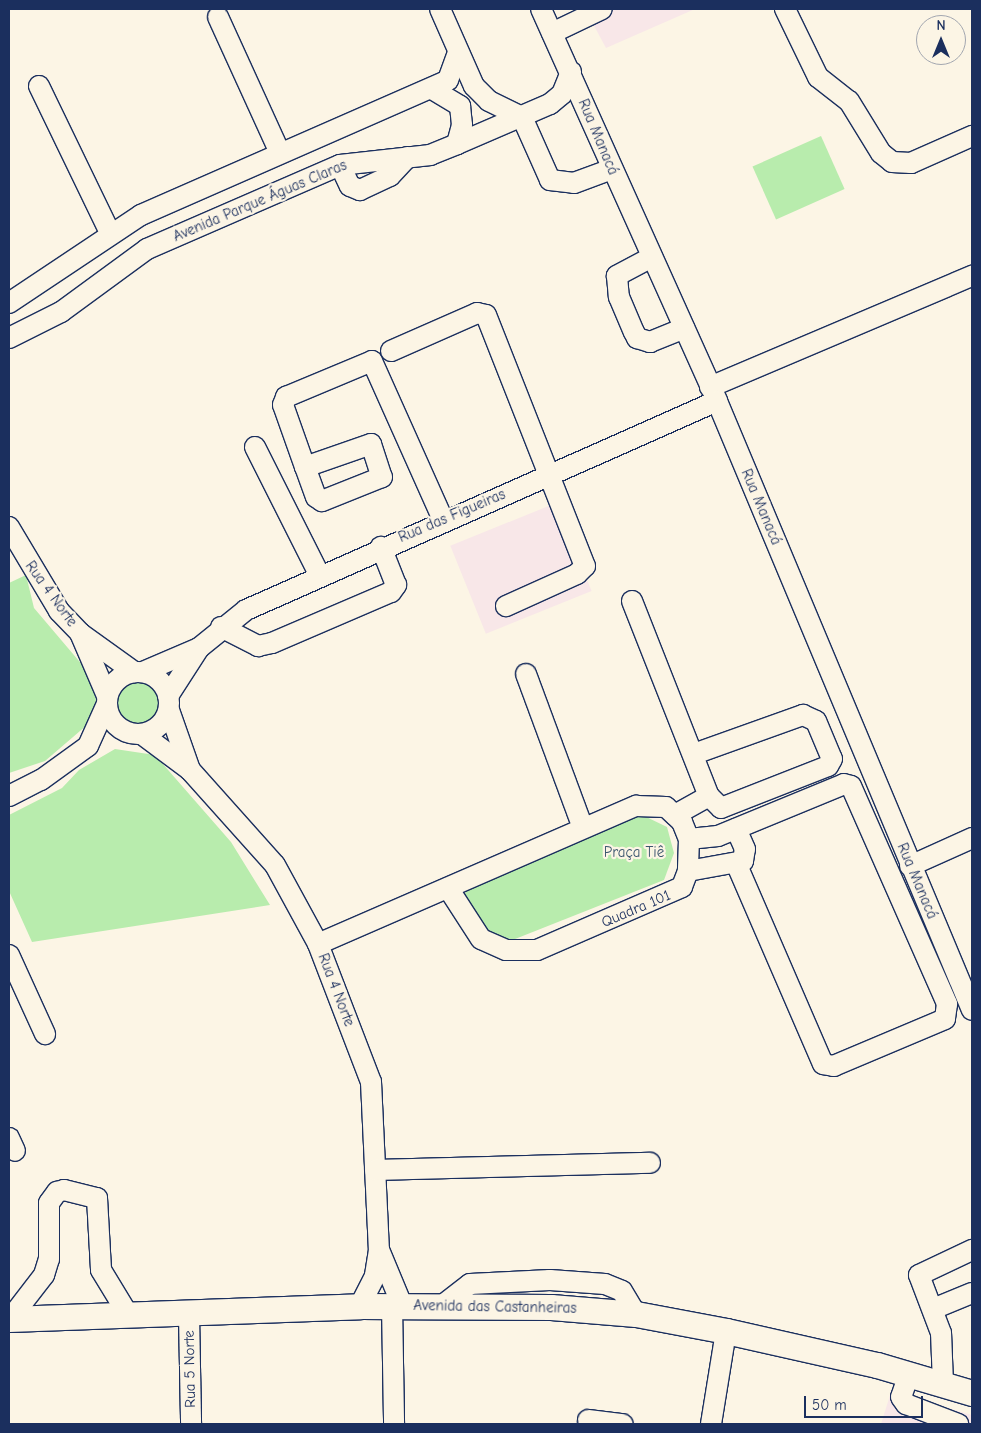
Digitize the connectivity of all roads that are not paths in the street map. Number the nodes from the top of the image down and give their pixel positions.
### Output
1 (440, 9) edge
2 (541, 9) edge
3 (602, 9) edge
4 (785, 9) edge
5 (218, 18) dead end
6 (552, 33) junction
7 (458, 53) junction
8 (571, 72) junction
9 (39, 86) dead end
10 (432, 89) junction
11 (550, 104) junction
12 (589, 115) junction
13 (522, 116) junction
14 (972, 136) edge
15 (456, 144) junction
16 (280, 154) junction
17 (408, 157) junction
18 (340, 165) junction
19 (612, 169) junction
20 (200, 189) junction
21 (213, 219) junction
22 (110, 232) junction
23 (652, 257) junction
24 (972, 276) edge
25 (9, 303) edge
26 (684, 328) junction
27 (9, 338) edge
28 (391, 351) dead end
29 (713, 394) junction
30 (254, 447) dead end
31 (305, 467) dead end
32 (550, 473) junction
33 (443, 520) junction
34 (9, 527) edge
35 (381, 547) junction
36 (319, 574) junction
37 (632, 601) dead end
38 (506, 606) dead end
39 (221, 627) junction
40 (80, 633) junction
41 (199, 648) junction
42 (138, 672) junction
43 (526, 674) dead end
44 (106, 701) junction
45 (168, 703) junction
46 (136, 734) junction
47 (88, 746) junction
48 (694, 754) junction
49 (190, 770) junction
50 (9, 796) edge
51 (709, 796) junction
52 (675, 815) junction
53 (583, 828) junction
54 (736, 829) junction
55 (972, 838) edge
56 (689, 839) junction
57 (736, 863) junction
58 (910, 866) junction
59 (688, 871) junction
60 (448, 888) junction
61 (318, 944) junction
62 (9, 955) edge
63 (972, 1010) edge
64 (45, 1034) dead end
65 (650, 1163) dead end
66 (375, 1170) junction
67 (379, 1250) junction
68 (972, 1250) edge
69 (972, 1292) edge
70 (397, 1305) junction
71 (360, 1306) junction
72 (933, 1309) junction
73 (189, 1315) junction
74 (129, 1316) junction
75 (9, 1319) edge
76 (726, 1331) junction
77 (909, 1374) junction
78 (942, 1384) junction
79 (972, 1393) edge
80 (588, 1420) dead end
81 (191, 1424) edge
82 (394, 1424) edge
83 (623, 1424) edge
84 (711, 1424) edge
85 (958, 1424) edge

1 - 7 street
2 - 6 street, Rua Manacá
3 - 6 street
4 - 14 street
5 - 16 street
6 - 8 street, Rua Manacá
7 - 10 street
7 - 13 street
8 - 11 street, Avenida Parque Águas Claras
8 - 12 street, Rua Manacá
9 - 22 street
10 - 15 street
10 - 16 street
11 - 12 street
11 - 13 street, Avenida Parque Águas Claras
12 - 19 street, Rua Manacá
13 - 15 street, Avenida Parque Águas Claras
13 - 19 street
15 - 17 street, Avenida Parque Águas Claras
16 - 20 street
17 - 18 street, Avenida Parque Águas Claras
17 - 18 street
18 - 21 street, Avenida Parque Águas Claras
19 - 23 street, Rua Manacá
20 - 21 street
20 - 22 street
21 - 27 street, Avenida Parque Águas Claras
22 - 25 street
23 - 26 street, Rua Manacá
23 - 26 street
24 - 29 street, Rua das Figueiras
26 - 29 street, Rua Manacá
28 - 32 street
29 - 32 street, Rua das Figueiras
29 - 58 street, Rua Manacá
30 - 36 street
31 - 33 street
32 - 33 street, Rua das Figueiras
32 - 38 street
33 - 35 street, Rua das Figueiras
34 - 40 street, Rua 4 Norte
35 - 36 street, Rua das Figueiras
35 - 39 street
36 - 39 street, Rua das Figueiras
37 - 48 street
39 - 41 street, Rua das Figueiras
40 - 42 street, Rua 4 Norte
40 - 44 street, Rua 4 Norte
41 - 42 street, Rua das Figueiras
41 - 45 street, Rua das Figueiras
42 - 44 street
42 - 45 street
43 - 53 street
44 - 46 street
44 - 47 street
45 - 46 street
45 - 49 street, Rua 4 Norte
46 - 47 street
46 - 49 street, Rua 4 Norte
47 - 50 street
48 - 51 street
48 - 51 street
49 - 61 street, Rua 4 Norte
51 - 52 street
52 - 53 street
52 - 56 street
53 - 60 street
54 - 56 street
54 - 57 street
54 - 57 street
55 - 58 street
56 - 59 street, Quadra 101
57 - 59 street
58 - 63 street, Rua Manacá
59 - 60 street, Quadra 101
60 - 61 street
61 - 66 street, Rua 4 Norte
62 - 64 street
65 - 66 street
66 - 67 street, Rua 4 Norte
67 - 70 street, Rua 4 Norte
67 - 71 street, Rua 4 Norte
68 - 72 street
69 - 72 street
70 - 71 main road, Avenida das Castanheiras
70 - 76 main road, Avenida das Castanheiras
70 - 82 street, Rua 4 Norte
71 - 73 main road, Avenida das Castanheiras
72 - 78 street
73 - 74 main road, Avenida das Castanheiras
73 - 81 street, Rua 5 Norte
74 - 75 main road, Avenida das Castanheiras
74 - 75 street
76 - 77 main road, Avenida das Castanheiras
76 - 84 street
77 - 78 main road, Avenida das Castanheiras
77 - 85 street
78 - 79 main road, Avenida das Castanheiras
80 - 83 street

